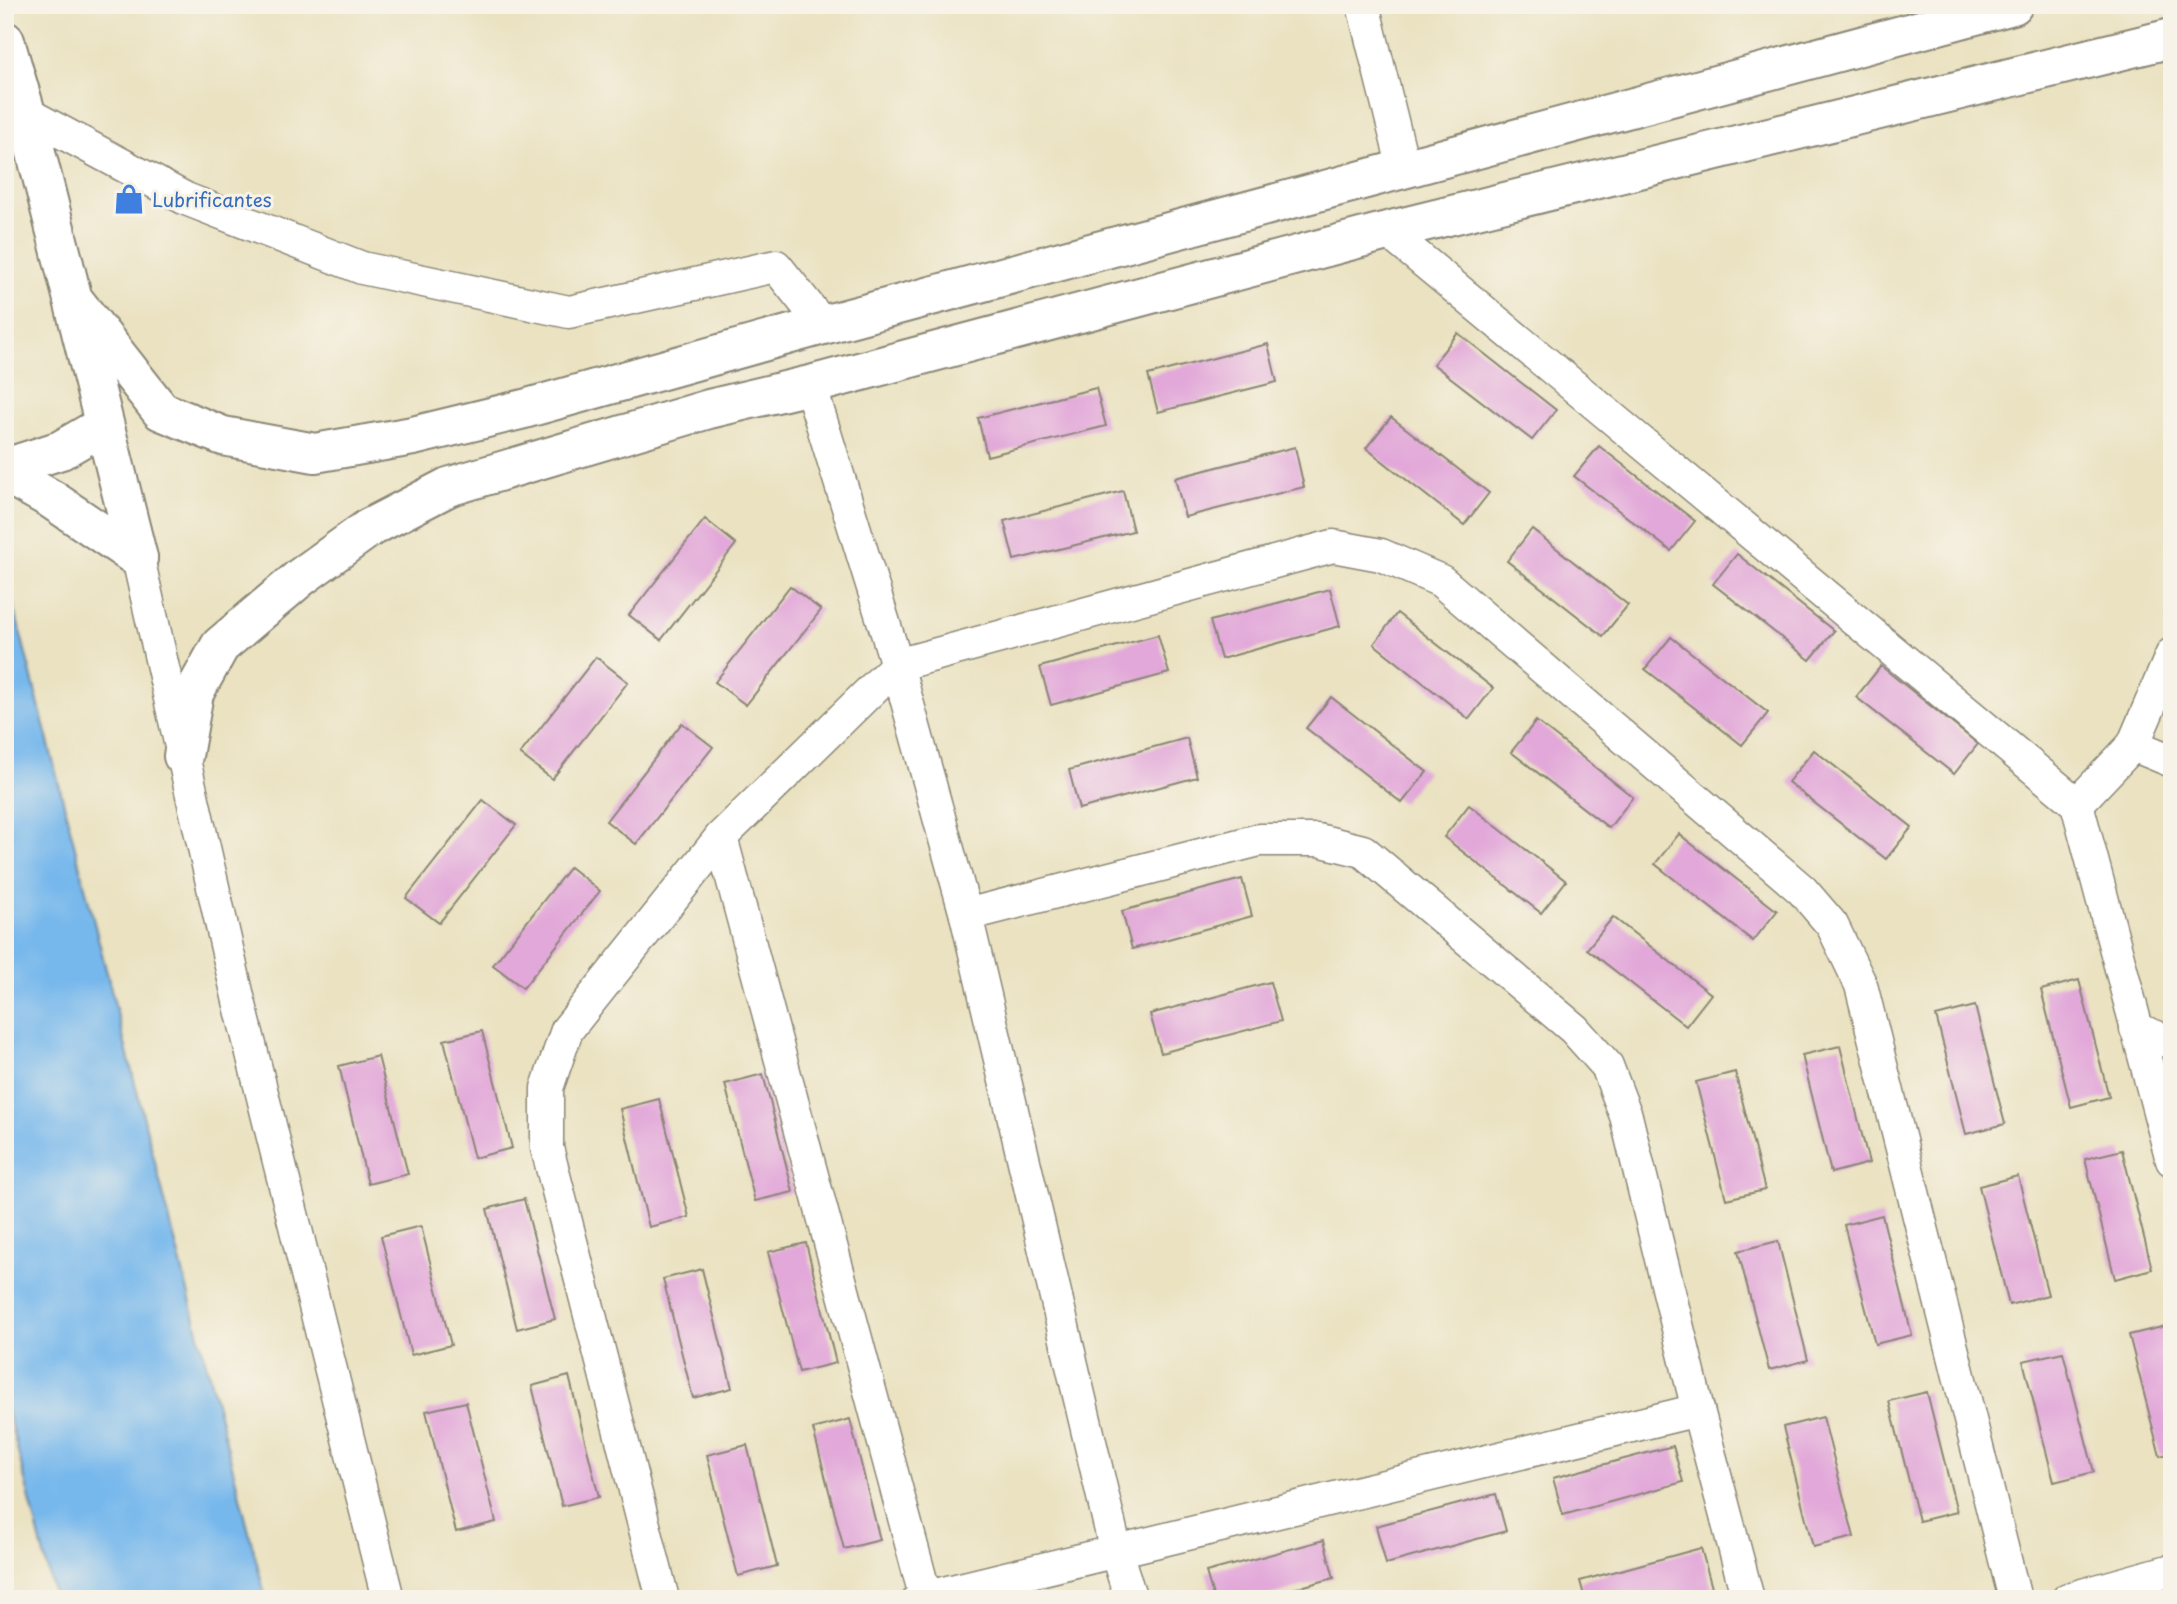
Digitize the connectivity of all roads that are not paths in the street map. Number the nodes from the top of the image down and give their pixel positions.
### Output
1 (1363, 5) edge
2 (2013, 5) edge
3 (2172, 38) edge
4 (5, 41) edge
5 (26, 113) junction
6 (5, 144) edge
7 (1404, 169) junction
8 (1387, 230) junction
9 (73, 299) junction
10 (822, 325) junction
11 (810, 386) junction
12 (104, 425) junction
13 (5, 468) edge
14 (5, 473) edge
15 (138, 558) junction
16 (2172, 654) edge
17 (897, 665) junction
18 (2133, 745) junction
19 (183, 756) junction
20 (2172, 761) edge
21 (2077, 804) junction
22 (721, 836) junction
23 (966, 915) junction
24 (2136, 1029) junction
25 (2172, 1043) edge
26 (2172, 1160) edge
27 (1698, 1410) junction
28 (1116, 1552) junction
29 (2172, 1570) edge
30 (924, 1598) edge
31 (388, 1599) edge
32 (663, 1599) edge
33 (1131, 1599) edge
34 (1748, 1599) edge
35 (2015, 1599) edge
36 (2068, 1599) edge

1 - 7 street
2 - 7 street
3 - 8 street
4 - 5 street
5 - 6 street
5 - 9 street
5 - 10 street
7 - 10 street
8 - 11 street
8 - 21 street
9 - 10 street
9 - 12 street
11 - 17 street
11 - 19 street
12 - 13 street
12 - 15 street
14 - 15 street
15 - 19 street
16 - 18 street
17 - 22 street
17 - 23 street
17 - 35 street
18 - 20 street
18 - 21 street
19 - 31 street
21 - 24 street
22 - 30 street
22 - 32 street
23 - 27 street
23 - 28 street
24 - 25 street
24 - 26 street
27 - 28 street
27 - 34 street
28 - 30 street
28 - 33 street
29 - 36 street

